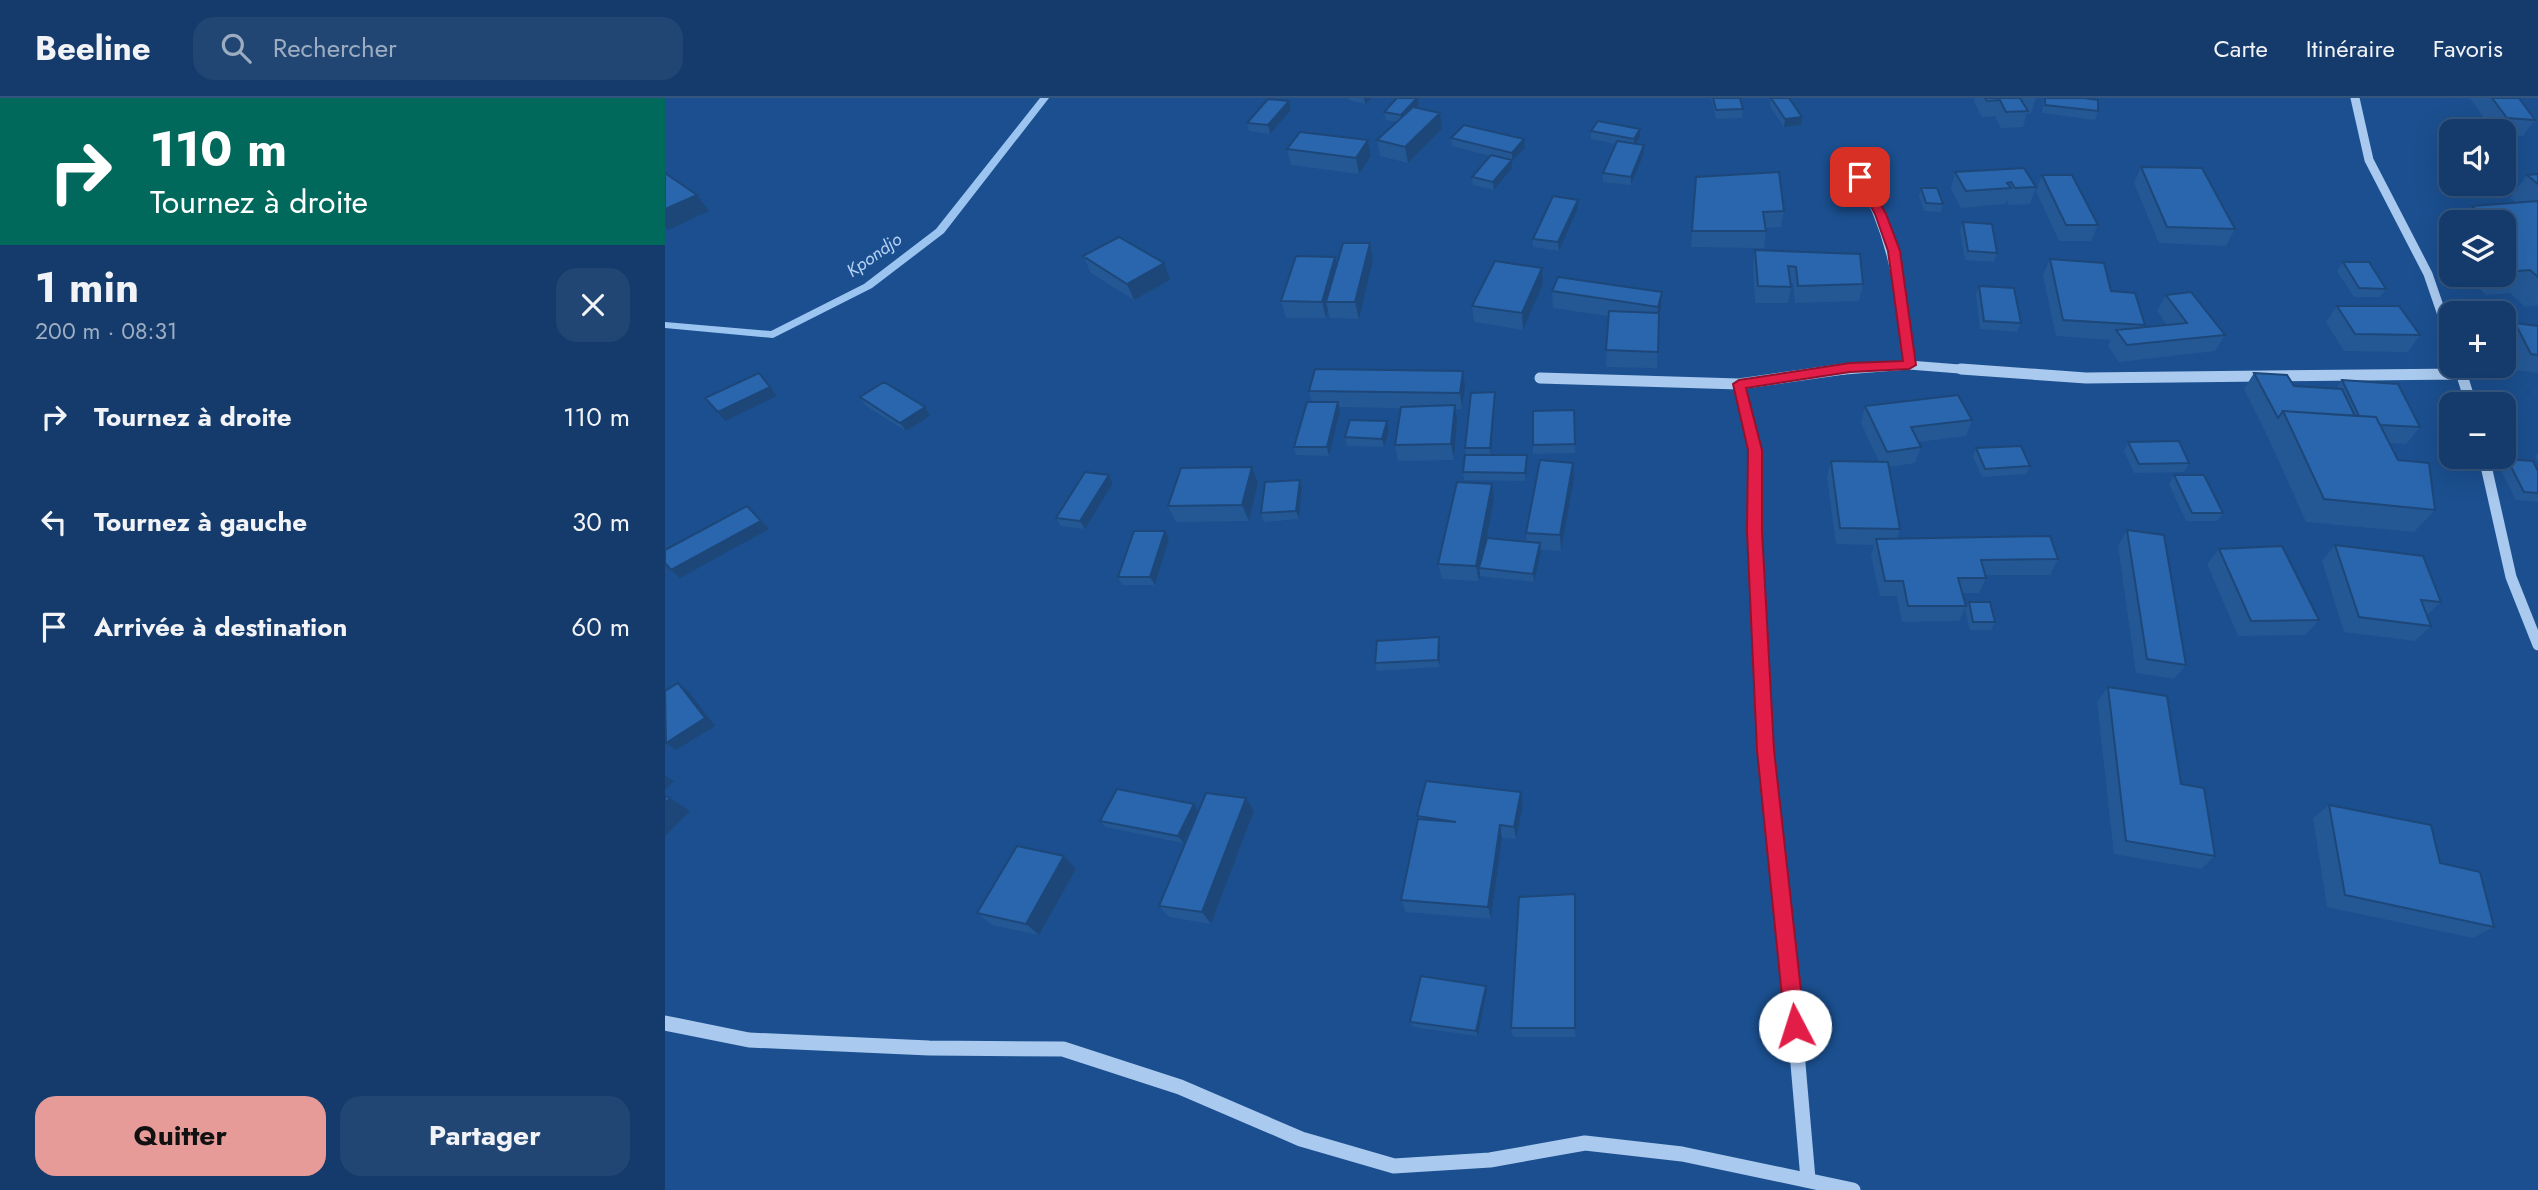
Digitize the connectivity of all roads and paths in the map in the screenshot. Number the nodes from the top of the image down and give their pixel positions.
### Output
1 (2355, 98) edge
2 (1860, 177) dead end
3 (2439, 306) edge
4 (1909, 365) junction
5 (2439, 370) edge
6 (1540, 378) dead end
7 (1739, 384) junction
8 (2486, 469) edge
9 (2538, 645) edge
10 (665, 1023) edge
11 (1808, 1179) junction
12 (1853, 1190) edge

1 - 3 street
2 - 4 street
4 - 5 street
4 - 7 street
6 - 7 street
7 - 11 street
8 - 9 street
10 - 11 street
11 - 12 street

